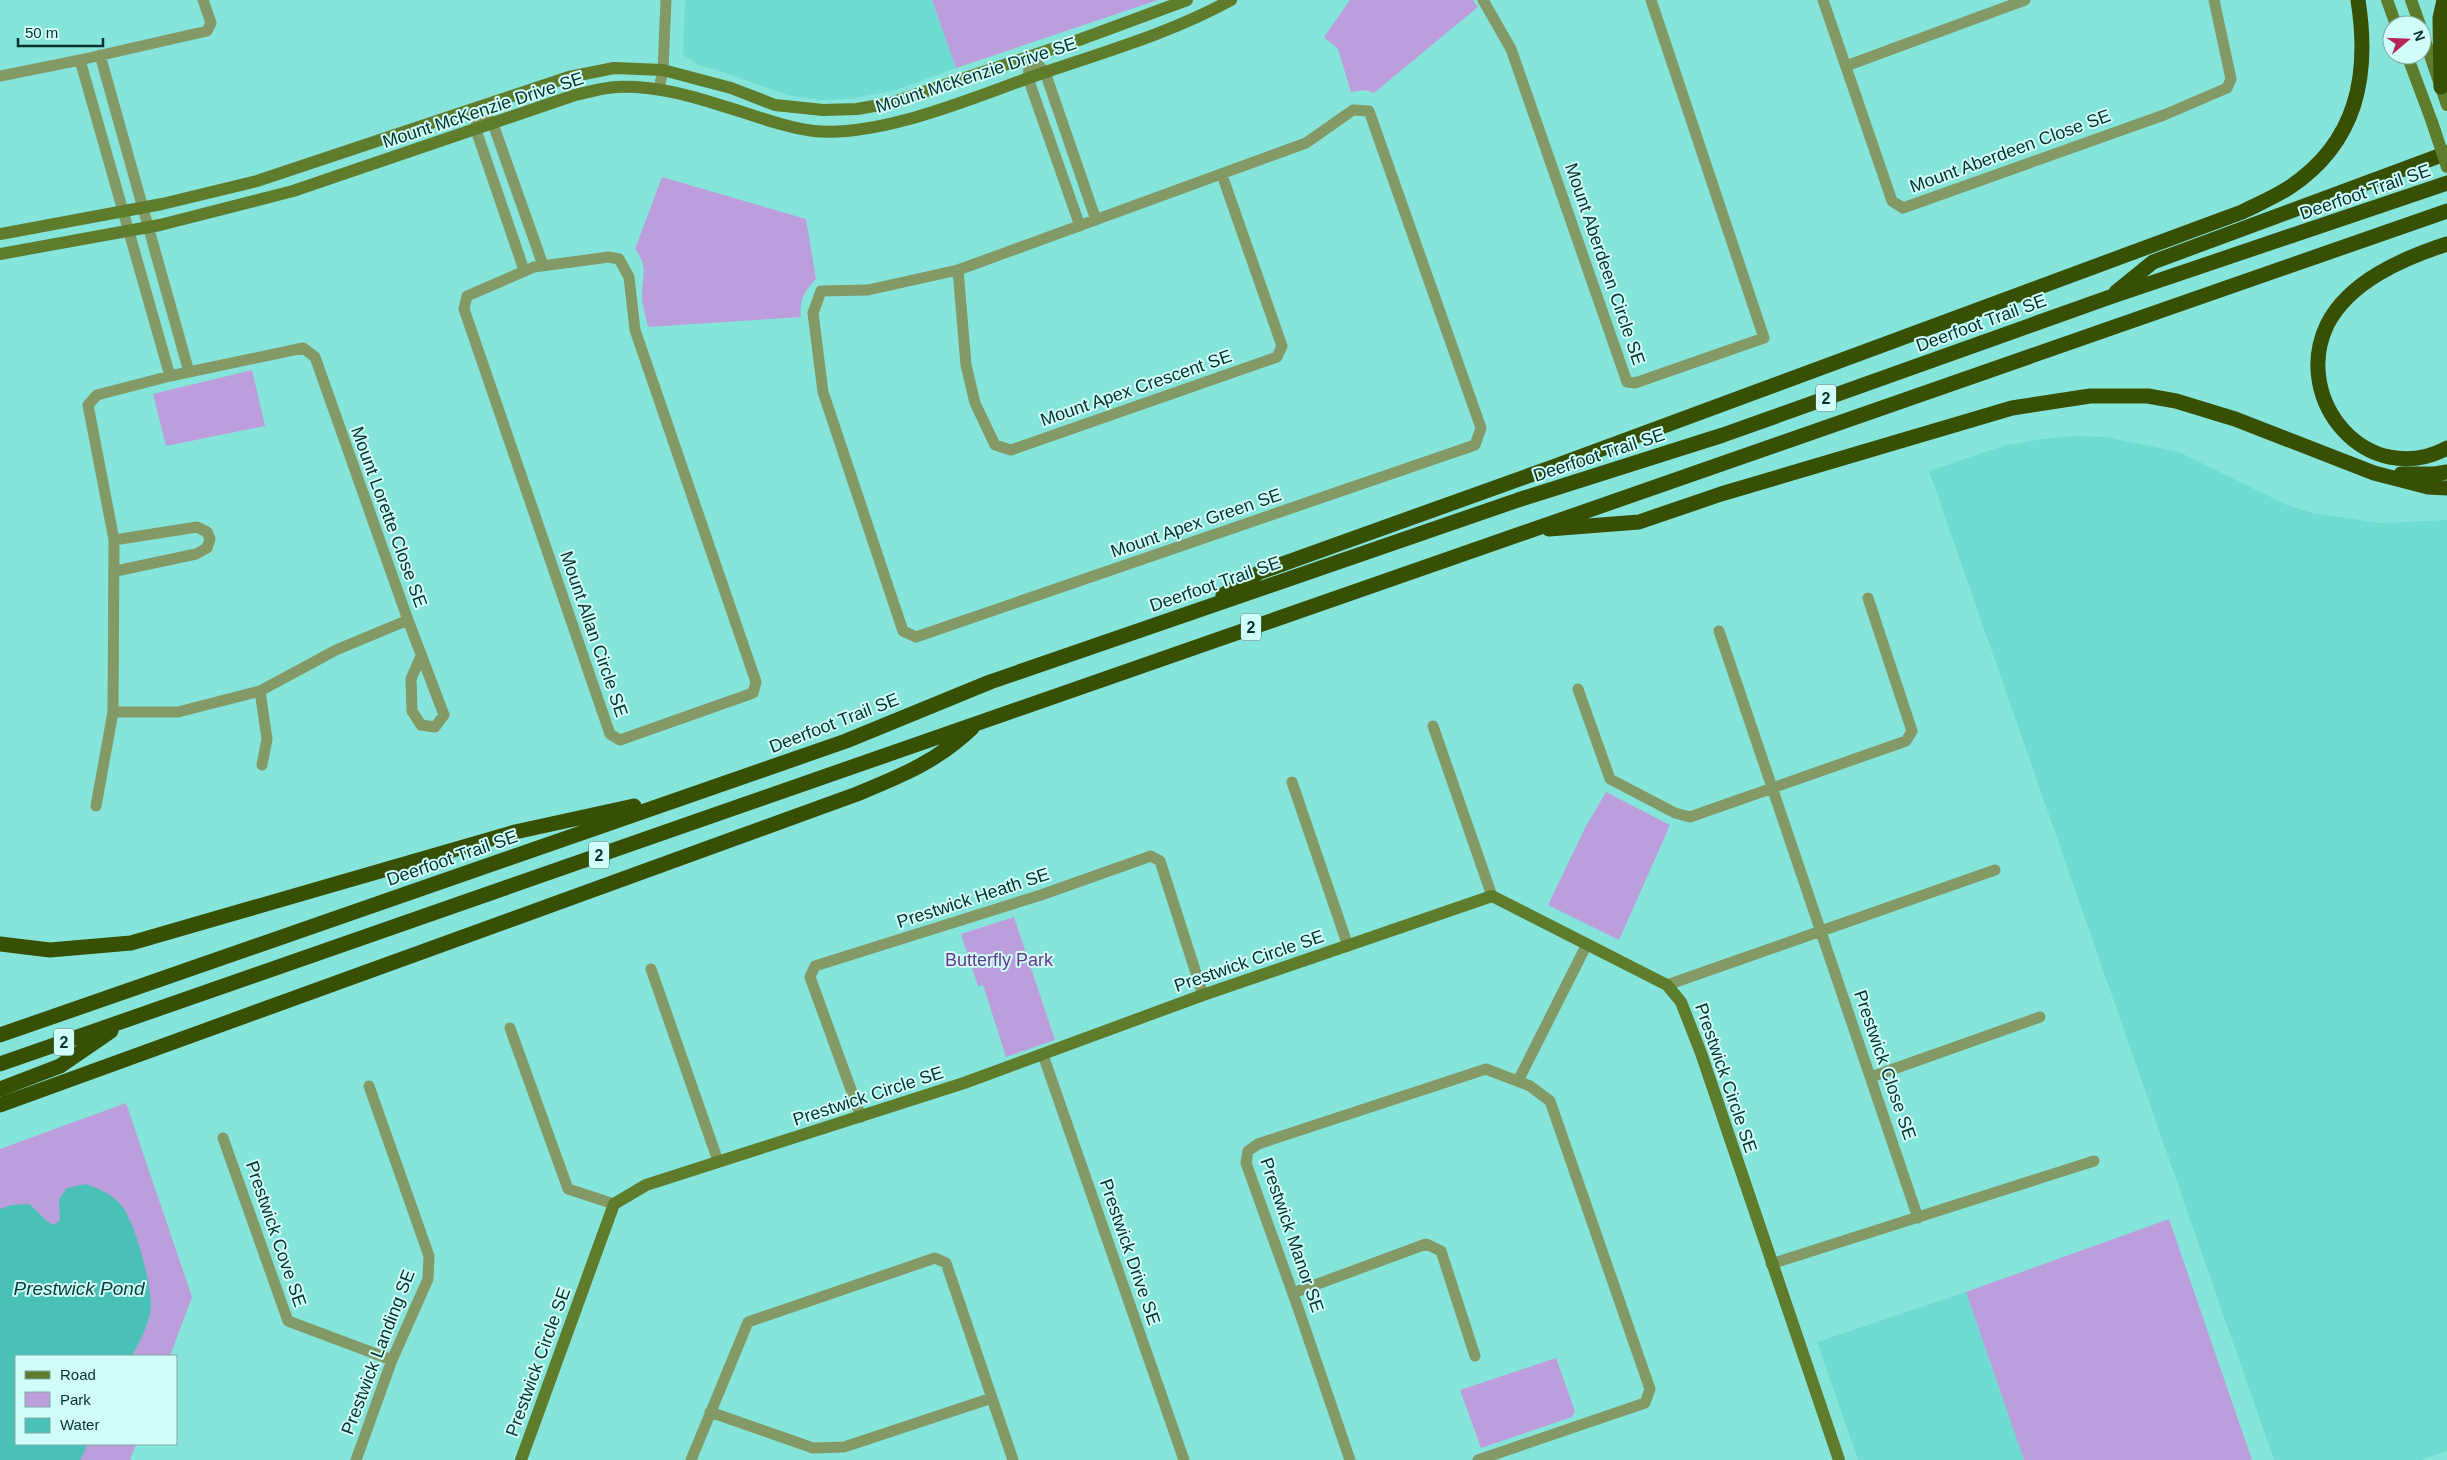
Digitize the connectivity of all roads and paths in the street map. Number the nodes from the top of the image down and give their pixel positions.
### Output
1 (203, 0) edge
2 (666, 0) edge
3 (1187, 0) edge
4 (1231, 0) edge
5 (1483, 0) edge
6 (1651, 0) edge
7 (1823, 0) edge
8 (2025, 0) edge
9 (2214, 0) edge
10 (2358, 0) edge
11 (2387, 0) edge
12 (2411, 0) edge
13 (2444, 0) edge
14 (2392, 15) edge
15 (2416, 15) edge
16 (100, 55) junction
17 (1030, 56) junction
18 (80, 60) junction
19 (2432, 61) edge
20 (2411, 65) edge
21 (1846, 66) junction
22 (663, 70) junction
23 (1045, 72) junction
24 (0, 76) edge
25 (1028, 78) junction
26 (2441, 87) junction
27 (659, 89) junction
28 (2447, 105) edge
29 (478, 109) junction
30 (493, 124) junction
31 (476, 130) junction
32 (2447, 153) edge
33 (2447, 167) edge
34 (1222, 175) junction
35 (2447, 183) edge
36 (143, 208) junction
37 (123, 211) junction
38 (2447, 211) edge
39 (1096, 220) junction
40 (1080, 226) junction
41 (148, 228) junction
42 (129, 230) junction
43 (0, 234) edge
44 (2447, 244) edge
45 (0, 254) edge
46 (543, 265) junction
47 (524, 270) junction
48 (958, 270) junction
49 (2110, 297) junction
50 (189, 372) junction
51 (170, 376) junction
52 (2447, 448) edge
53 (2447, 472) edge
54 (2374, 473) junction
55 (2447, 488) edge
56 (1525, 531) junction
57 (114, 540) junction
58 (116, 571) junction
59 (1868, 598) dead end
60 (1203, 608) junction
61 (408, 620) junction
62 (1720, 631) dead end
63 (421, 656) junction
64 (1578, 689) dead end
65 (260, 691) junction
66 (113, 712) junction
67 (976, 724) junction
68 (1433, 726) dead end
69 (262, 766) dead end
70 (1292, 782) dead end
71 (1774, 787) junction
72 (701, 791) junction
73 (96, 806) dead end
74 (1995, 870) dead end
75 (1492, 896) junction
76 (1822, 932) junction
77 (0, 944) edge
78 (1348, 946) junction
79 (1586, 946) junction
80 (651, 969) dead end
81 (1668, 986) junction
82 (1203, 995) junction
83 (2040, 1017) dead end
84 (127, 1020) junction
85 (510, 1028) dead end
86 (0, 1035) edge
87 (1043, 1054) junction
88 (0, 1064) edge
89 (1870, 1077) junction
90 (1518, 1082) junction
91 (370, 1086) dead end
92 (0, 1089) edge
93 (0, 1105) edge
94 (861, 1117) junction
95 (224, 1138) dead end
96 (718, 1161) junction
97 (2094, 1161) dead end
98 (614, 1204) junction
99 (1918, 1218) junction
100 (1771, 1264) junction
101 (1293, 1293) junction
102 (1475, 1356) dead end
103 (392, 1360) junction
104 (992, 1398) junction
105 (710, 1412) junction
106 (1511, 1455) edge
107 (356, 1460) edge
108 (520, 1460) edge
109 (691, 1460) edge
110 (1013, 1460) edge
111 (1184, 1460) edge
112 (1350, 1460) edge
113 (1478, 1460) edge
114 (1839, 1460) edge

1 - 16 street
2 - 22 street
3 - 17 street, Mount McKenzie Drive SE
4 - 23 street, Mount McKenzie Drive SE
5 - 6 street, Mount Aberdeen Circle SE
7 - 21 street, Mount Aberdeen Close SE
8 - 21 street
9 - 21 street, Mount Aberdeen Close SE
10 - 60 highway
11 - 14 street
12 - 15 street
13 - 26 highway
16 - 18 street
16 - 36 street
17 - 22 street, Mount McKenzie Drive SE
17 - 23 street
17 - 25 street
18 - 24 street
18 - 37 street
19 - 26 street
20 - 33 street, bridge
22 - 27 street
22 - 29 street, Mount McKenzie Drive SE
23 - 25 street, Mount McKenzie Drive SE
23 - 39 street
25 - 27 street, Mount McKenzie Drive SE
25 - 40 street
26 - 28 street
27 - 30 street, Mount McKenzie Drive SE
29 - 30 street
29 - 31 street
29 - 36 street, Mount McKenzie Drive SE
30 - 31 street, Mount McKenzie Drive SE
30 - 46 street
31 - 41 street, Mount McKenzie Drive SE
31 - 47 street
32 - 49 highway
34 - 39 street, Mount Apex Green SE
34 - 48 street, Mount Apex Crescent SE
34 - 48 street, Mount Apex Green SE
35 - 49 highway, Deerfoot Trail SE / 2
36 - 37 street, Mount McKenzie Drive SE
36 - 41 street
37 - 42 street
37 - 43 street, Mount McKenzie Drive SE
38 - 56 highway, 2
39 - 40 street, Mount Apex Green SE
40 - 48 street, Mount Apex Green SE
41 - 42 street, Mount McKenzie Drive SE
41 - 50 street
42 - 45 street, Mount McKenzie Drive SE
42 - 51 street
44 - 52 highway
46 - 47 street, Mount Allan Circle SE
46 - 47 street, Mount Allan Circle SE
49 - 60 highway, Deerfoot Trail SE / 2
50 - 51 street, Mount Lorette Close SE
50 - 61 street, Mount Lorette Close SE
51 - 57 street, Mount Lorette Close SE
53 - 54 highway
54 - 55 highway
54 - 56 highway
56 - 67 highway, 2
57 - 58 street, Mount Lorette Close SE
57 - 58 street
58 - 66 street, Mount Lorette Close SE
59 - 71 street
60 - 72 highway, Deerfoot Trail SE / 2
61 - 63 street
61 - 65 street, Mount Lorette Close SE
62 - 71 street, Prestwick Close SE
63 - 63 street
64 - 71 street
65 - 66 street, Mount Lorette Close SE
65 - 69 street
66 - 73 street
67 - 84 highway, 2
67 - 93 highway
68 - 75 street
70 - 78 street
71 - 76 street, Prestwick Close SE
72 - 77 highway
72 - 86 highway, Deerfoot Trail SE / 2
74 - 76 street
75 - 78 street, Prestwick Circle SE
75 - 79 street, Prestwick Circle SE
76 - 81 street
76 - 89 street, Prestwick Close SE
78 - 82 street, Prestwick Circle SE
79 - 81 street, Prestwick Circle SE
79 - 90 street
80 - 96 street
81 - 100 street, Prestwick Circle SE
82 - 87 street, Prestwick Circle SE
82 - 94 street, Prestwick Heath SE
83 - 89 street
84 - 88 highway, 2
84 - 92 highway
85 - 98 street
87 - 94 street, Prestwick Circle SE
87 - 111 street, Prestwick Drive SE
89 - 99 street, Prestwick Close SE
90 - 101 street, Prestwick Manor SE
90 - 106 street, Prestwick Manor SE
91 - 103 street, Prestwick Landing SE
94 - 96 street, Prestwick Circle SE
95 - 103 street, Prestwick Cove SE
96 - 98 street, Prestwick Circle SE
97 - 99 street
98 - 108 street, Prestwick Circle SE
99 - 100 street
100 - 114 street, Prestwick Circle SE
101 - 102 street
101 - 112 street, Prestwick Manor SE
103 - 107 street, Prestwick Landing SE
104 - 105 street
104 - 105 street
104 - 110 street
105 - 109 street
106 - 113 street, Prestwick Manor SE

